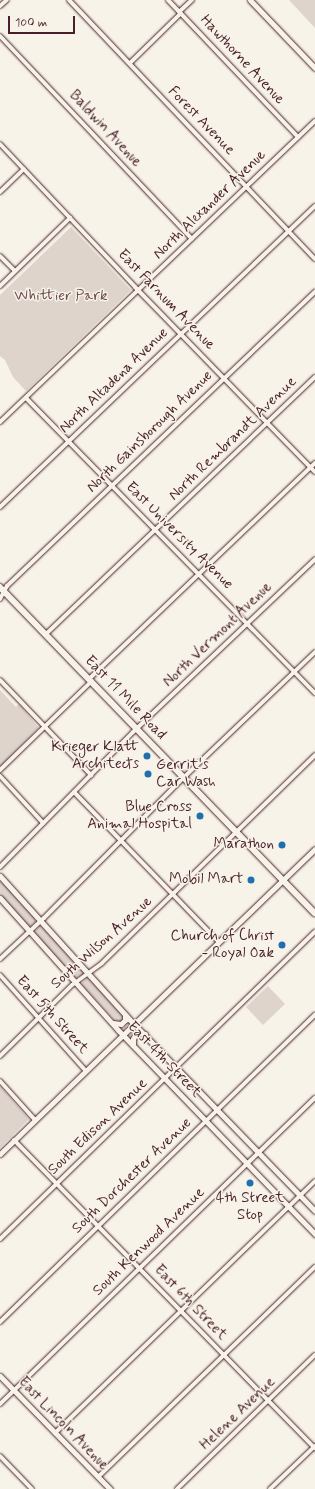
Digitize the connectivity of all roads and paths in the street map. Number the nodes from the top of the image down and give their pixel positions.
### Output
1 (7, 0) edge
2 (69, 0) edge
3 (168, 0) edge
4 (192, 0) edge
5 (250, 0) edge
6 (0, 6) edge
7 (180, 12) junction
8 (0, 36) edge
9 (130, 63) junction
10 (315, 68) edge
11 (315, 121) edge
12 (298, 137) junction
13 (0, 144) edge
14 (24, 169) junction
15 (247, 186) junction
16 (0, 192) edge
17 (315, 206) edge
18 (70, 218) junction
19 (289, 231) junction
20 (192, 238) junction
21 (0, 256) edge
22 (315, 259) edge
23 (15, 271) junction
24 (0, 286) edge
25 (138, 290) junction
26 (315, 292) edge
27 (182, 334) junction
28 (315, 377) edge
29 (224, 378) junction
30 (26, 398) junction
31 (0, 422) edge
32 (267, 422) junction
33 (69, 442) junction
34 (315, 463) edge
35 (310, 467) junction
36 (315, 472) edge
37 (112, 486) junction
38 (0, 507) edge
39 (154, 531) junction
40 (315, 559) edge
41 (198, 575) junction
42 (0, 587) edge
43 (5, 592) junction
44 (0, 599) edge
45 (248, 623) junction
46 (46, 634) junction
47 (315, 652) edge
48 (294, 671) junction
49 (0, 680) edge
50 (91, 680) junction
51 (315, 693) edge
52 (44, 727) junction
53 (137, 728) junction
54 (315, 755) edge
55 (0, 770) edge
56 (91, 775) junction
57 (0, 776) edge
58 (184, 777) junction
59 (74, 792) junction
60 (43, 823) junction
61 (236, 830) junction
62 (121, 840) junction
63 (315, 849) edge
64 (0, 867) edge
65 (0, 876) edge
66 (283, 880) junction
67 (172, 894) junction
68 (0, 898) edge
69 (315, 913) edge
70 (40, 921) junction
71 (29, 930) junction
72 (315, 932) edge
73 (219, 942) junction
74 (0, 958) edge
75 (88, 974) junction
76 (0, 975) edge
77 (77, 983) junction
78 (125, 1015) junction
79 (315, 1015) edge
80 (38, 1018) junction
81 (112, 1023) junction
82 (134, 1024) junction
83 (122, 1034) junction
84 (144, 1034) junction
85 (133, 1045) junction
86 (0, 1056) edge
87 (176, 1067) junction
88 (85, 1070) junction
89 (165, 1078) junction
90 (0, 1081) edge
91 (315, 1098) edge
92 (217, 1110) junction
93 (35, 1120) junction
94 (205, 1121) junction
95 (14, 1140) junction
96 (258, 1153) junction
97 (0, 1154) edge
98 (247, 1164) junction
99 (315, 1180) edge
100 (56, 1184) junction
101 (300, 1195) junction
102 (288, 1207) junction
103 (315, 1211) edge
104 (98, 1226) junction
105 (315, 1234) edge
106 (0, 1239) edge
107 (315, 1267) edge
108 (140, 1269) junction
109 (181, 1311) junction
110 (0, 1322) edge
111 (224, 1355) junction
112 (315, 1356) edge
113 (0, 1376) edge
114 (14, 1391) junction
115 (268, 1401) junction
116 (0, 1404) edge
117 (55, 1433) junction
118 (314, 1447) edge
119 (0, 1456) edge
120 (98, 1477) junction
121 (272, 1488) edge
122 (32, 1489) edge
123 (110, 1489) edge
124 (177, 1489) edge

1 - 6 street
2 - 9 street, Forest Avenue
3 - 7 street, Hawthorne Avenue
4 - 7 street
5 - 10 street
7 - 9 street
7 - 12 street, Hawthorne Avenue
8 - 20 street, Baldwin Avenue
9 - 15 street, Forest Avenue
11 - 12 street, North Alexander Avenue
12 - 15 street, North Alexander Avenue
13 - 14 street, East Farnum Avenue
14 - 16 street
14 - 18 street, East Farnum Avenue
15 - 19 street, Forest Avenue
15 - 20 street, North Alexander Avenue
17 - 19 street, North Altadena Avenue
18 - 23 street
18 - 25 street, East Farnum Avenue
19 - 22 street, Forest Avenue
19 - 27 street, North Altadena Avenue
20 - 25 street, North Alexander Avenue
21 - 23 street
23 - 24 street
25 - 27 street, East Farnum Avenue
25 - 30 street, North Alexander Avenue
26 - 29 street, North Gainsborough Avenue
27 - 29 street, East Farnum Avenue
27 - 33 street, North Altadena Avenue
28 - 32 street, North Rembrandt Avenue
29 - 32 street, East Farnum Avenue
29 - 37 street, North Gainsborough Avenue
30 - 31 street, North Alexander Avenue
30 - 33 street, East University Avenue
32 - 35 street, East Farnum Avenue
32 - 39 street, North Rembrandt Avenue
33 - 37 street, East University Avenue
33 - 38 street, North Altadena Avenue
34 - 35 street
35 - 36 street, East Farnum Avenue
35 - 41 street
37 - 39 street, East University Avenue
37 - 43 street, North Gainsborough Avenue
39 - 41 street, East University Avenue
39 - 46 street, North Rembrandt Avenue
40 - 45 street, North Vermont Avenue
41 - 45 street, East University Avenue
41 - 50 street
42 - 43 main road, East 11 Mile Road
43 - 44 street, North Gainsborough Avenue
43 - 46 main road, East 11 Mile Road
45 - 48 street, East University Avenue
45 - 53 street, North Vermont Avenue
46 - 50 main road, East 11 Mile Road
47 - 48 street
48 - 51 street, East University Avenue
48 - 58 street
49 - 52 street
50 - 52 street
50 - 53 main road, East 11 Mile Road
52 - 55 street
52 - 56 street
53 - 56 street, North Vermont Avenue
53 - 58 main road, East 11 Mile Road
54 - 61 street, South Wilson Avenue
56 - 59 street, North Vermont Avenue
57 - 60 street
58 - 61 main road, East 11 Mile Road
58 - 62 street
59 - 60 street, North Vermont Avenue
59 - 62 street
60 - 64 street, North Vermont Avenue
61 - 66 main road, East 11 Mile Road
61 - 67 street, South Wilson Avenue
62 - 67 street
62 - 70 street
63 - 66 street
65 - 70 street, East 4th Street
66 - 69 main road, East 11 Mile Road
66 - 73 street
67 - 73 street
67 - 75 street, South Wilson Avenue
68 - 71 street, East 4th Street
70 - 71 street
70 - 75 street, East 4th Street
71 - 74 street
71 - 77 street, East 4th Street
72 - 87 street, South Edison Avenue
73 - 82 street
75 - 77 street, South Wilson Avenue
75 - 78 street, East 4th Street
76 - 80 street, East 5th Street
77 - 80 street, South Wilson Avenue
77 - 81 street, East 4th Street
78 - 81 street
78 - 82 street, East 4th Street
79 - 92 street, South Dorchester Avenue
80 - 86 street, South Wilson Avenue
80 - 88 street, East 5th Street
81 - 83 street, East 4th Street
82 - 83 street
82 - 84 street, East 4th Street
83 - 85 street, East 4th Street
83 - 88 street
84 - 85 street
84 - 87 street, East 4th Street
85 - 89 street, East 4th Street
87 - 89 street, South Edison Avenue
87 - 92 street, East 4th Street
88 - 93 street
89 - 94 street, East 4th Street
89 - 100 street, South Edison Avenue
90 - 93 street
91 - 96 street, South Kenwood Avenue
92 - 94 street, South Dorchester Avenue
92 - 96 street, East 4th Street
93 - 95 street
94 - 98 street, East 4th Street
94 - 104 street, South Dorchester Avenue
95 - 97 street
95 - 100 street, East 6th Street
96 - 98 street, South Kenwood Avenue
96 - 101 street, East 4th Street
98 - 102 street, East 4th Street
98 - 108 street, South Kenwood Avenue
99 - 101 street
100 - 104 street, East 6th Street
100 - 106 street, South Edison Avenue
101 - 102 street
101 - 103 street, East 4th Street
102 - 105 street, East 4th Street
102 - 109 street
104 - 108 street, East 6th Street
104 - 110 street, South Dorchester Avenue
107 - 111 street
108 - 109 street, East 6th Street
108 - 114 street, South Kenwood Avenue
109 - 111 street, East 6th Street
109 - 117 street
111 - 115 street, East 6th Street
111 - 120 street
112 - 115 street, Helene Avenue
113 - 114 street, East Lincoln Avenue
114 - 116 street, South Kenwood Avenue
114 - 117 street, East Lincoln Avenue
115 - 118 street, East 6th Street
115 - 124 street, Helene Avenue
117 - 120 street, East Lincoln Avenue
118 - 121 street
119 - 122 street
120 - 123 street, East Lincoln Avenue

